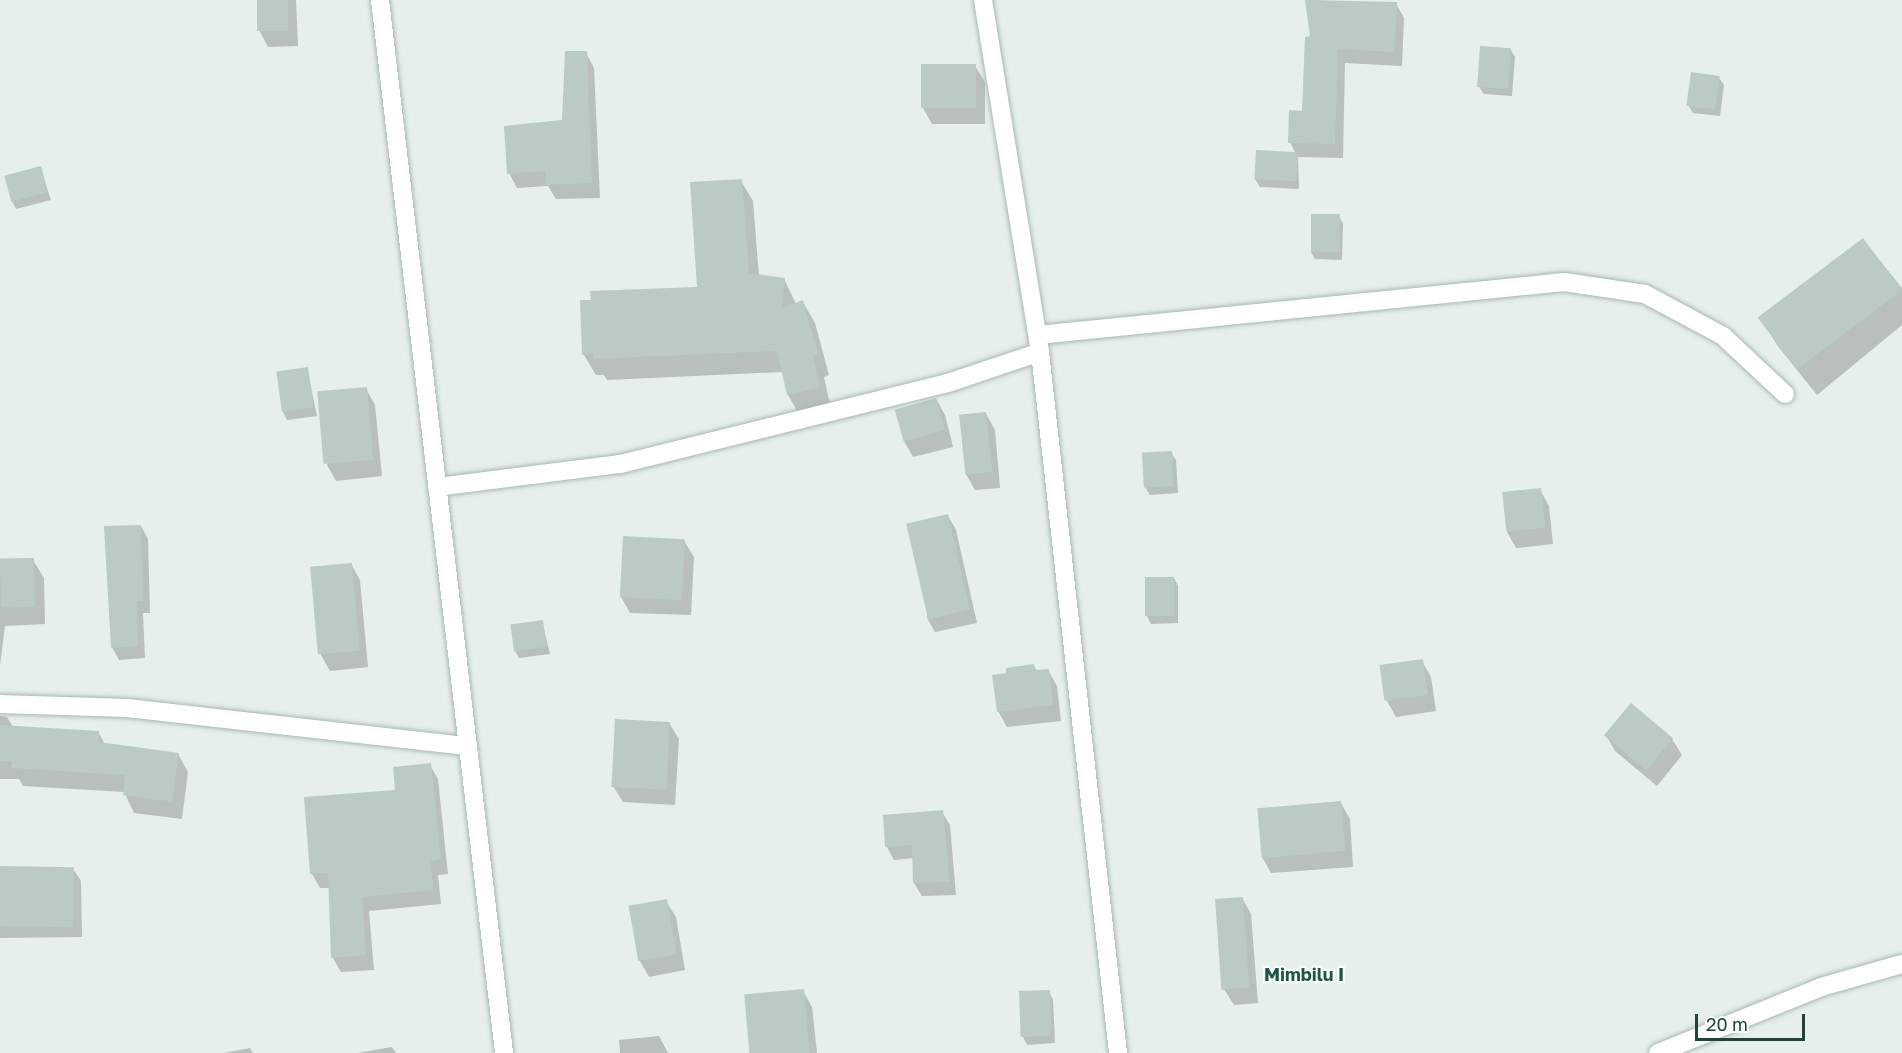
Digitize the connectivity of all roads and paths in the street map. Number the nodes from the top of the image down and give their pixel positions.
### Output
1 (380, 0) edge
2 (983, 0) edge
3 (1039, 344) junction
4 (1785, 394) dead end
5 (437, 487) junction
6 (0, 704) edge
7 (467, 746) junction
8 (1902, 964) edge
9 (504, 1053) edge
10 (1118, 1053) edge
11 (1658, 1053) edge

1 - 5 street
2 - 3 street
3 - 4 street
3 - 5 street
3 - 10 street
5 - 7 street
6 - 7 street
7 - 9 street
8 - 11 street

